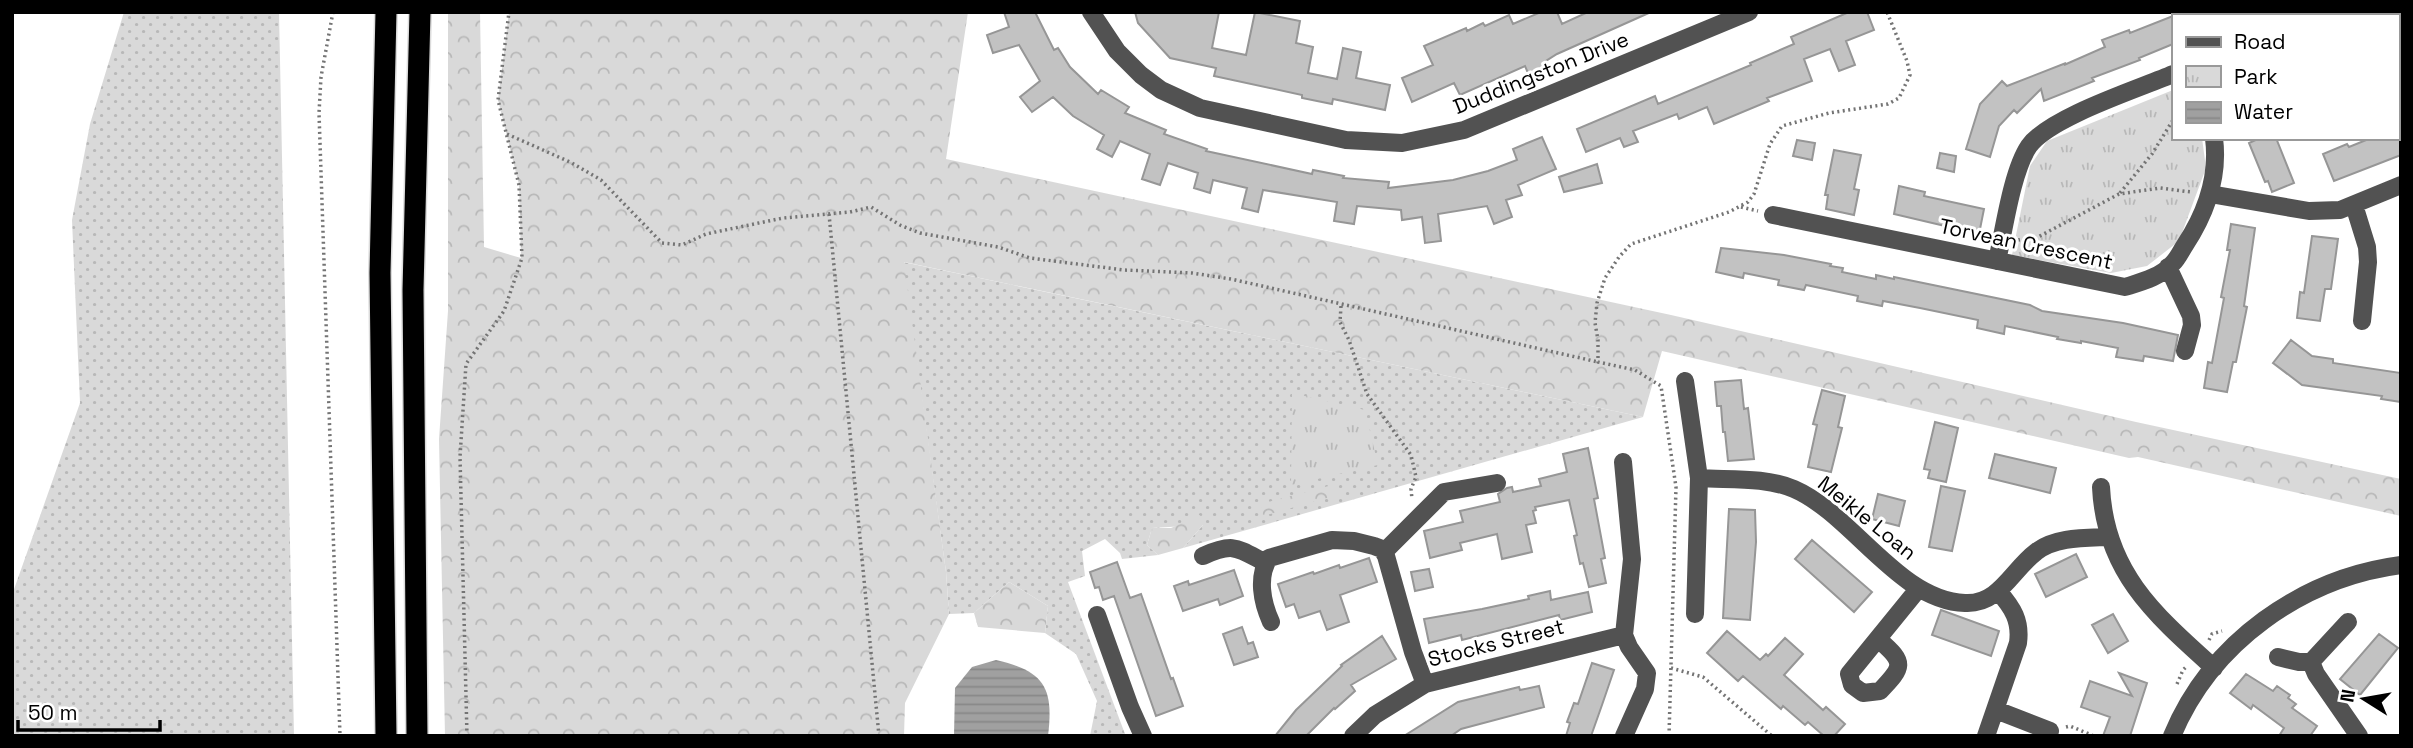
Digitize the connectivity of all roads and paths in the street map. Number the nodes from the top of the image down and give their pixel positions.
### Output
1 (333, 12) edge
2 (386, 12) edge
3 (420, 12) edge
4 (509, 12) edge
5 (1091, 12) edge
6 (1749, 12) edge
7 (1887, 12) edge
8 (2172, 74) edge
9 (2172, 122) edge
10 (507, 134) junction
11 (2214, 140) edge
12 (2401, 185) edge
13 (2119, 194) junction
14 (2210, 194) junction
15 (2354, 205) junction
16 (829, 215) junction
17 (1773, 215) dead end
18 (2001, 242) junction
19 (1997, 261) junction
20 (2168, 268) junction
21 (1341, 306) junction
22 (2362, 321) dead end
23 (2185, 351) dead end
24 (1598, 362) junction
25 (1685, 381) dead end
26 (1623, 462) dead end
27 (1699, 478) junction
28 (1497, 483) dead end
29 (2101, 487) dead end
30 (1421, 513) junction
31 (2108, 537) junction
32 (1384, 552) junction
33 (1203, 556) dead end
34 (1266, 563) junction
35 (2401, 565) edge
36 (1919, 588) junction
37 (1998, 591) junction
38 (1695, 614) dead end
39 (1097, 615) dead end
40 (1271, 622) dead end
41 (2348, 622) dead end
42 (1624, 635) junction
43 (1879, 640) dead end
44 (2278, 657) dead end
45 (2311, 662) junction
46 (1671, 668) junction
47 (2214, 668) junction
48 (1426, 684) junction
49 (1996, 710) junction
50 (2050, 731) joint
51 (340, 736) edge
52 (386, 736) edge
53 (417, 736) edge
54 (467, 736) edge
55 (879, 736) edge
56 (1143, 736) edge
57 (1353, 736) edge
58 (1624, 736) edge
59 (1669, 736) edge
60 (1772, 736) edge
61 (1986, 736) edge
62 (2094, 736) edge
63 (2172, 736) edge
64 (2359, 736) edge

1 - 51 path
2 - 52 highway
3 - 53 highway
4 - 10 path
5 - 6 street, Duddingston Drive
7 - 24 path
8 - 18 street
9 - 13 path
10 - 16 path
10 - 54 path
11 - 14 street, Torvean Crescent
12 - 15 street
13 - 14 path
13 - 18 path
14 - 15 street
14 - 20 street, Torvean Crescent
15 - 22 street
16 - 21 path
16 - 55 path
17 - 19 street, Torvean Crescent
18 - 19 street
19 - 20 street, Torvean Crescent
20 - 23 street
21 - 24 path
21 - 30 path
24 - 46 path
25 - 27 street
26 - 42 street
27 - 36 street, Meikle Loan
27 - 38 street
28 - 30 street
29 - 31 street
30 - 32 street
31 - 37 street, Meikle Loan
31 - 47 street
32 - 34 street
32 - 48 street
33 - 34 street
34 - 40 street
35 - 47 street
36 - 37 street, Meikle Loan
36 - 43 street
37 - 49 street
39 - 56 street
41 - 45 street
42 - 48 street, Stocks Street
42 - 58 street
44 - 45 street
45 - 64 street
46 - 59 path
46 - 60 path
47 - 63 street
48 - 57 street, Stocks Street
49 - 50 street
49 - 61 street
50 - 62 path

